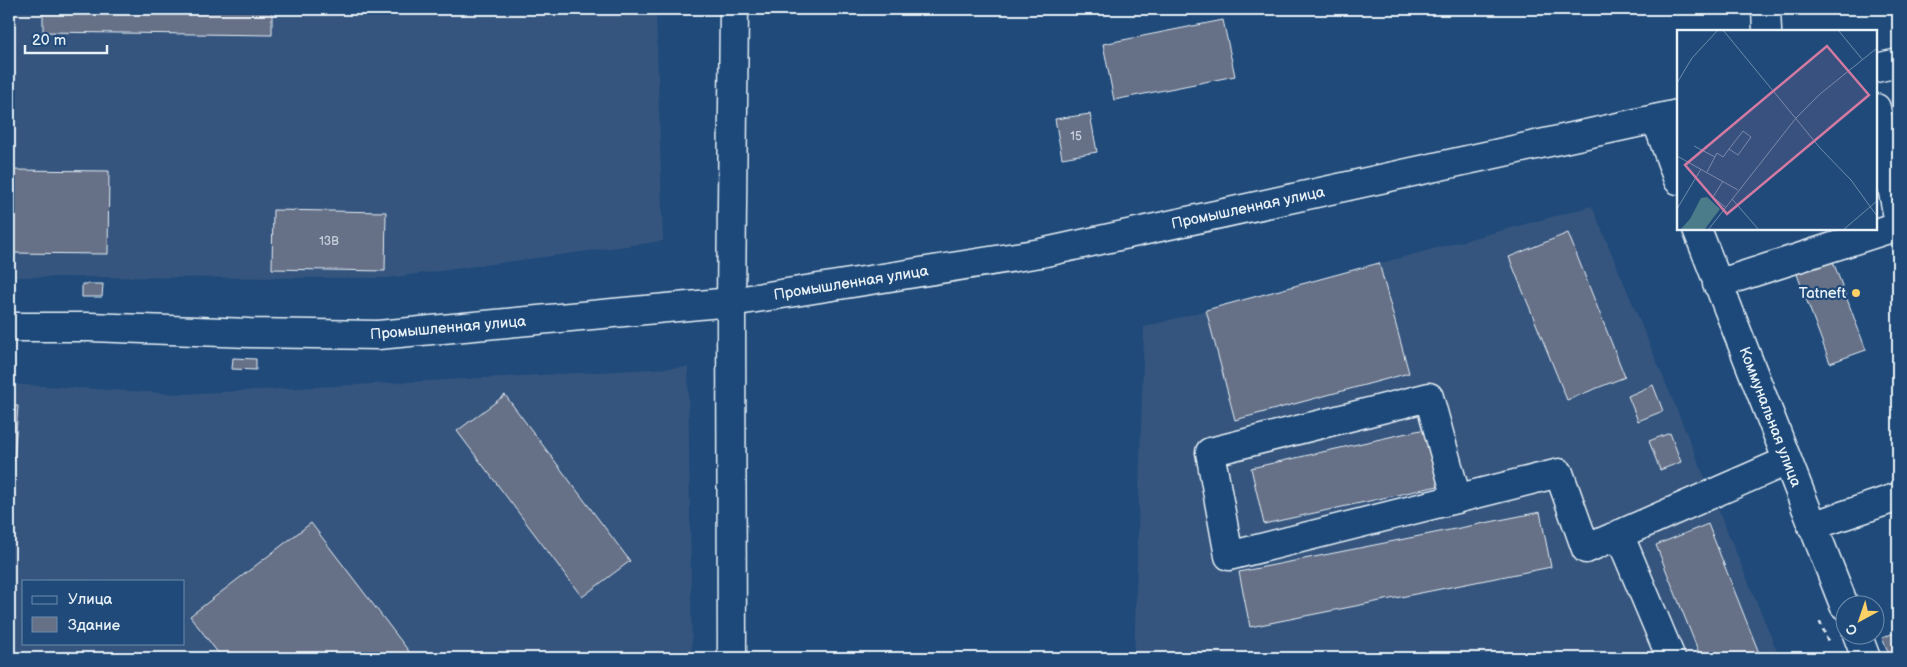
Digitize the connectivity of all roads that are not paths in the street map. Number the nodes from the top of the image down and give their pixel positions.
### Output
1 (734, 9) edge
2 (1766, 9) edge
3 (1767, 30) edge
4 (1898, 63) edge
5 (1877, 68) edge
6 (1877, 113) edge
7 (1667, 116) edge
8 (1677, 174) edge
9 (1898, 217) edge
10 (1898, 226) edge
11 (1697, 230) edge
12 (1717, 284) junction
13 (731, 302) junction
14 (9, 327) edge
15 (1787, 461) junction
16 (1898, 497) edge
17 (1457, 499) junction
18 (1812, 526) junction
19 (1619, 534) junction
20 (1840, 594) edge
21 (1860, 644) edge
22 (732, 658) edge
23 (1671, 658) edge
24 (1866, 658) edge

1 - 13 main road
2 - 3 main road
4 - 5 main road
6 - 9 main road
7 - 8 main road
7 - 13 main road, Промышленная улица
10 - 12 main road
11 - 12 main road, Коммунальная улица
12 - 15 main road, Коммунальная улица
13 - 14 main road, Промышленная улица
13 - 22 main road
15 - 18 main road, Коммунальная улица
15 - 19 main road
16 - 18 main road
17 - 17 main road
17 - 19 main road
18 - 20 main road, Коммунальная улица
19 - 23 main road
21 - 24 main road

